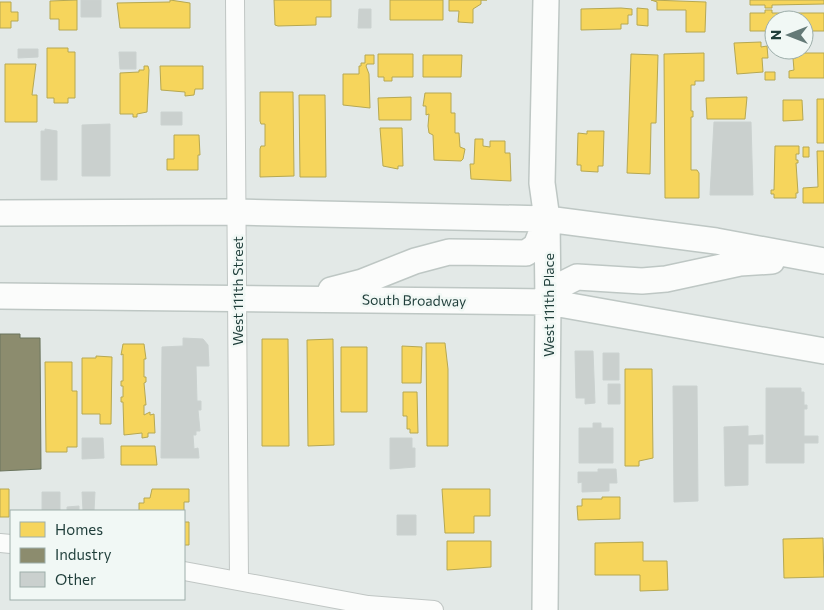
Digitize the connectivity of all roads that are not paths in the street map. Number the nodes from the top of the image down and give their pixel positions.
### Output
1 (235, 0) edge
2 (546, 0) edge
3 (236, 212) junction
4 (0, 213) edge
5 (547, 219) junction
6 (818, 260) edge
7 (0, 296) edge
8 (237, 297) junction
9 (296, 298) junction
10 (548, 302) junction
11 (824, 351) edge
12 (185, 571) edge
13 (238, 581) junction
14 (434, 610) edge
15 (545, 610) edge

1 - 3 street, West 111th Street
2 - 5 main road, West 111th Place
3 - 4 main road
3 - 5 main road
3 - 8 street, West 111th Street
5 - 6 main road
5 - 9 main road
5 - 10 main road, West 111th Place
6 - 10 main road
7 - 8 main road, South Broadway
8 - 9 main road, South Broadway
8 - 13 street, West 111th Street
9 - 10 main road, South Broadway
10 - 11 main road, South Broadway
10 - 15 main road, West 111th Place
12 - 13 street
13 - 14 street

